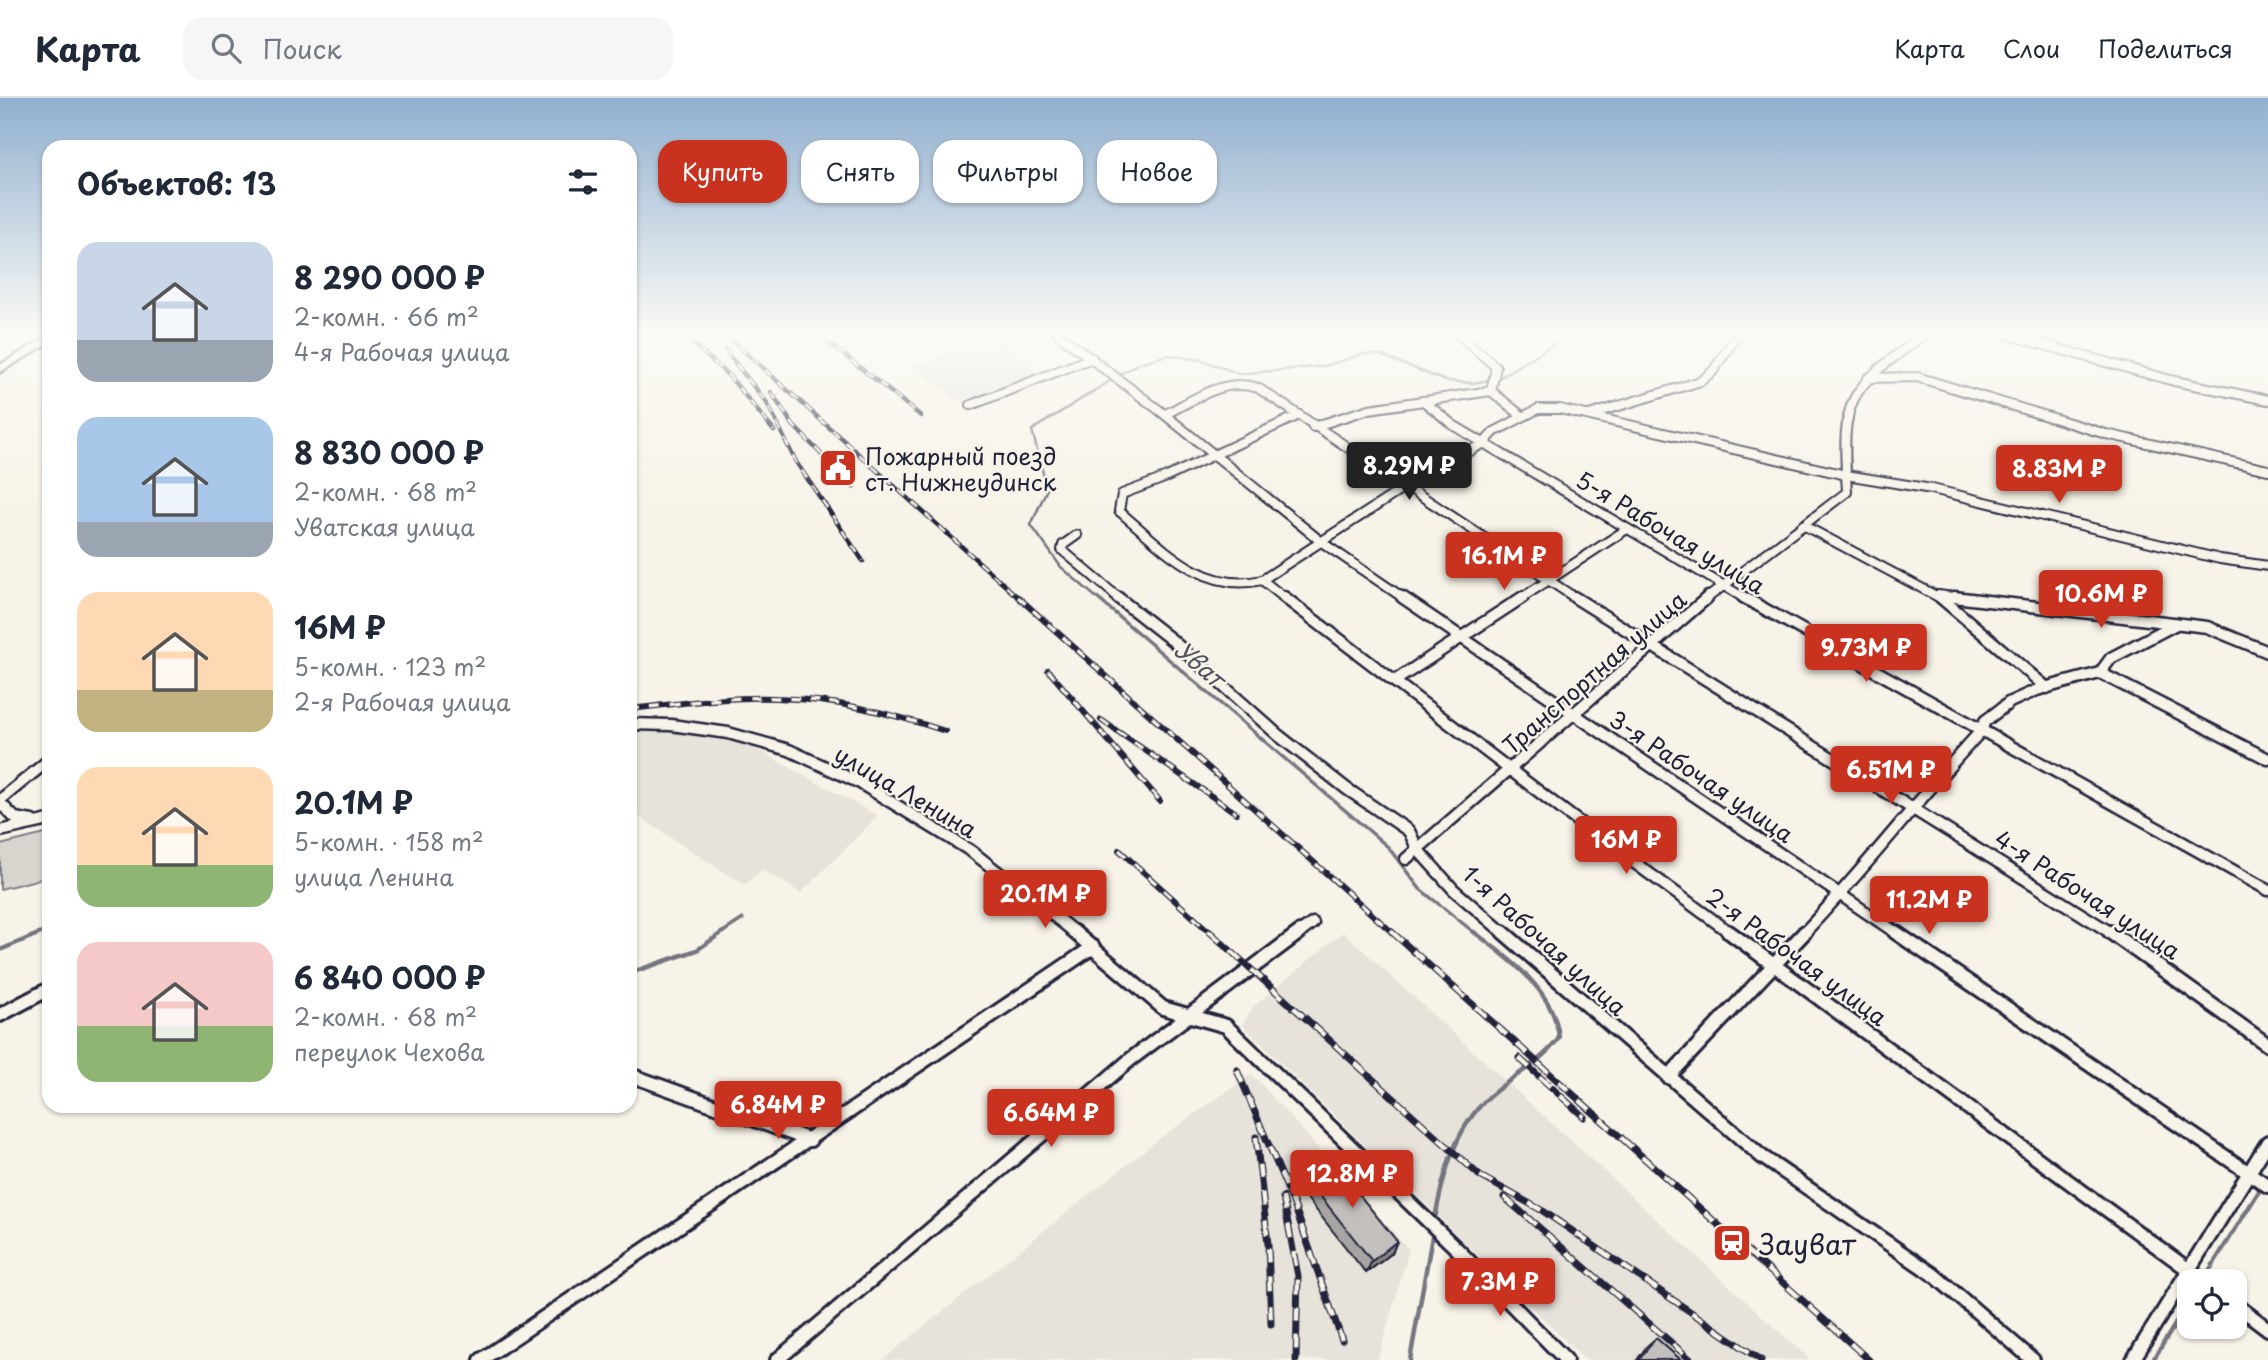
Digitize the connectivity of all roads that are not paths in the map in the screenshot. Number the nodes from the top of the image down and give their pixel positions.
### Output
1 (1002, 393) edge
2 (1137, 393) edge
3 (1211, 393) edge
4 (1266, 393) edge
5 (1477, 393) edge
6 (1493, 393) edge
7 (1663, 393) edge
8 (1859, 393) edge
9 (1970, 393) edge
10 (2233, 393) edge
11 (2268, 400) edge
12 (1426, 403) junction
13 (971, 405) dead end
14 (1166, 414) junction
15 (1299, 415) junction
16 (1522, 416) junction
17 (1588, 416) junction
18 (1313, 427) junction
19 (1484, 443) junction
20 (1211, 454) junction
21 (2268, 470) edge
22 (1846, 475) junction
23 (1407, 485) junction
24 (1803, 525) junction
25 (1627, 528) junction
26 (1077, 535) dead end
27 (1323, 542) junction
28 (2268, 566) edge
29 (1262, 580) junction
30 (1546, 580) junction
31 (1722, 585) junction
32 (1938, 595) junction
33 (2176, 624) junction
34 (1465, 638) junction
35 (1653, 646) junction
36 (2268, 652) edge
37 (2100, 673) junction
38 (1396, 680) junction
39 (2047, 688) junction
40 (1572, 713) junction
41 (637, 724) edge
42 (1981, 731) junction
43 (2268, 759) edge
44 (42, 766) edge
45 (1510, 770) junction
46 (0, 802) edge
47 (1912, 806) junction
48 (42, 821) edge
49 (42, 821) edge
50 (0, 831) edge
51 (1418, 850) junction
52 (1406, 859) dead end
53 (2268, 891) edge
54 (1840, 895) junction
55 (1313, 923) dead end
56 (1093, 947) junction
57 (1773, 966) junction
58 (42, 993) edge
59 (1188, 1014) junction
60 (0, 1015) edge
61 (2268, 1045) edge
62 (637, 1077) edge
63 (1668, 1077) junction
64 (810, 1140) junction
65 (2268, 1142) edge
66 (2249, 1173) junction
67 (2268, 1186) edge
68 (2188, 1269) joint
69 (2177, 1287) edge
70 (2247, 1313) edge
71 (2268, 1329) edge
72 (481, 1360) edge
73 (777, 1360) edge
74 (1566, 1360) edge
75 (2033, 1360) edge
76 (2133, 1360) edge

1 - 13 street
2 - 14 street, 3-я Рабочая улица
3 - 14 street, 4-я Рабочая улица
4 - 15 street, 4-я Рабочая улица
5 - 12 street
6 - 16 street
7 - 17 street
8 - 22 street, Транспортная улица
9 - 21 street
10 - 11 street
12 - 18 street
12 - 19 street, 5-я Рабочая улица
14 - 20 street, 3-я Рабочая улица
15 - 18 street, 4-я Рабочая улица
15 - 20 street
16 - 17 street
16 - 19 street
17 - 22 street
18 - 23 street, 4-я Рабочая улица
19 - 23 street
19 - 25 street, 5-я Рабочая улица
20 - 27 street, 3-я Рабочая улица
20 - 29 street
22 - 24 street, Транспортная улица
22 - 28 street
23 - 27 street
23 - 30 street, 4-я Рабочая улица
24 - 31 street, Транспортная улица
24 - 32 street
25 - 30 street
25 - 31 street, 5-я Рабочая улица
26 - 51 street, 1-я Рабочая улица
27 - 29 street
27 - 34 street, 3-я Рабочая улица
29 - 38 street, 2-я Рабочая улица
30 - 34 street
30 - 35 street, 4-я Рабочая улица
31 - 35 street, Транспортная улица
31 - 42 street, 5-я Рабочая улица
32 - 33 street
32 - 39 street
33 - 36 street
33 - 37 street
34 - 38 street
34 - 40 street, 3-я Рабочая улица
35 - 40 street, Транспортная улица
35 - 47 street, 4-я Рабочая улица
37 - 39 street
37 - 43 street
38 - 45 street, 2-я Рабочая улица
39 - 42 street
40 - 45 street, Транспортная улица
40 - 54 street, 3-я Рабочая улица
41 - 56 street, улица Ленина
42 - 47 street
42 - 53 street, 5-я Рабочая улица
44 - 46 street
45 - 51 street, Транспортная улица
45 - 57 street, 2-я Рабочая улица
46 - 48 street
47 - 54 street
47 - 61 street, 4-я Рабочая улица
49 - 50 street
51 - 52 street, Транспортная улица
51 - 63 street, 1-я Рабочая улица
54 - 57 street
54 - 66 street, 3-я Рабочая улица
55 - 59 street
56 - 59 street, улица Ленина
56 - 64 street
57 - 63 street
57 - 68 street, 2-я Рабочая улица
58 - 60 street
59 - 73 street
59 - 74 street, улица Ленина
62 - 64 street
63 - 75 street, 1-я Рабочая улица
64 - 72 street
65 - 66 street
66 - 67 street, 3-я Рабочая улица
66 - 68 street
69 - 76 street
70 - 71 street

